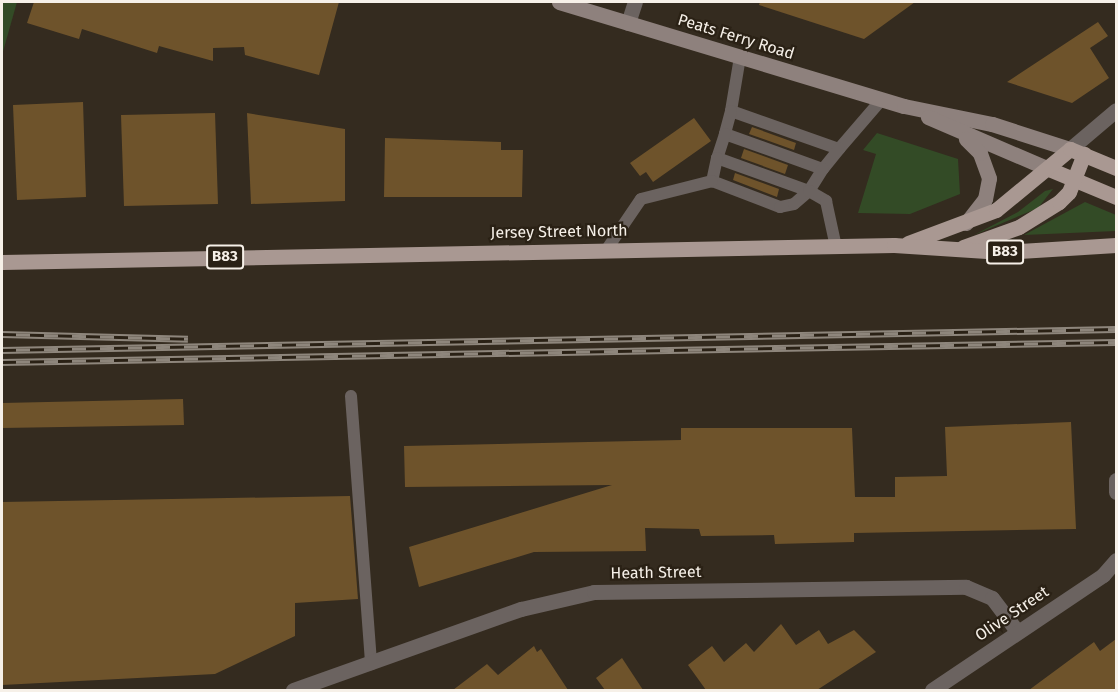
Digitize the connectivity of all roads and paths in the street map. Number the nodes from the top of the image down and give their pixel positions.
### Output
1 (559, 2) edge
2 (635, 2) edge
3 (628, 23) junction
4 (740, 57) junction
5 (882, 99) junction
6 (904, 106) junction
7 (1116, 110) edge
8 (731, 111) junction
9 (946, 125) junction
10 (725, 134) junction
11 (839, 149) junction
12 (1077, 152) junction
13 (717, 158) junction
14 (1116, 168) edge
15 (824, 169) junction
16 (1049, 169) junction
17 (1075, 179) junction
18 (712, 181) junction
19 (809, 191) junction
20 (1116, 197) edge
21 (961, 226) junction
22 (894, 245) junction
23 (1116, 245) edge
24 (836, 247) junction
25 (607, 249) junction
26 (941, 250) junction
27 (2, 262) edge
28 (351, 396) dead end
29 (1116, 480) edge
30 (1116, 492) edge
31 (1115, 567) edge
32 (1017, 632) junction
33 (371, 664) junction
34 (293, 690) edge
35 (932, 690) edge

1 - 3 main road, Peats Ferry Road
2 - 3 street
3 - 4 main road, Peats Ferry Road
4 - 5 main road, Peats Ferry Road
4 - 8 lane
5 - 6 main road, Peats Ferry Road
5 - 11 lane
6 - 9 main road, Peats Ferry Road
6 - 12 main road, Peats Ferry Road
7 - 12 street
8 - 10 lane
8 - 11 lane
9 - 16 main road, Peats Ferry Road
9 - 21 main road
10 - 13 lane
10 - 15 lane
11 - 15 lane
12 - 14 main road
12 - 16 main road, B83
12 - 17 main road, B83
13 - 18 lane
13 - 19 lane
15 - 19 lane
16 - 17 main road
16 - 21 main road, B83
17 - 20 main road
17 - 26 main road, B83
18 - 19 lane
18 - 25 lane
19 - 24 lane
21 - 22 main road, B83
22 - 24 main road, Jersey Street North / B83
22 - 26 main road, Jersey Street North / B83
23 - 26 main road, Jersey Street North / B83
24 - 25 main road, Jersey Street North / B83
25 - 27 main road, Jersey Street North / B83
28 - 33 lane
29 - 30 street
31 - 32 street, Olive Street
32 - 33 street, Heath Street
32 - 35 street, Olive Street
33 - 34 street, Heath Street

